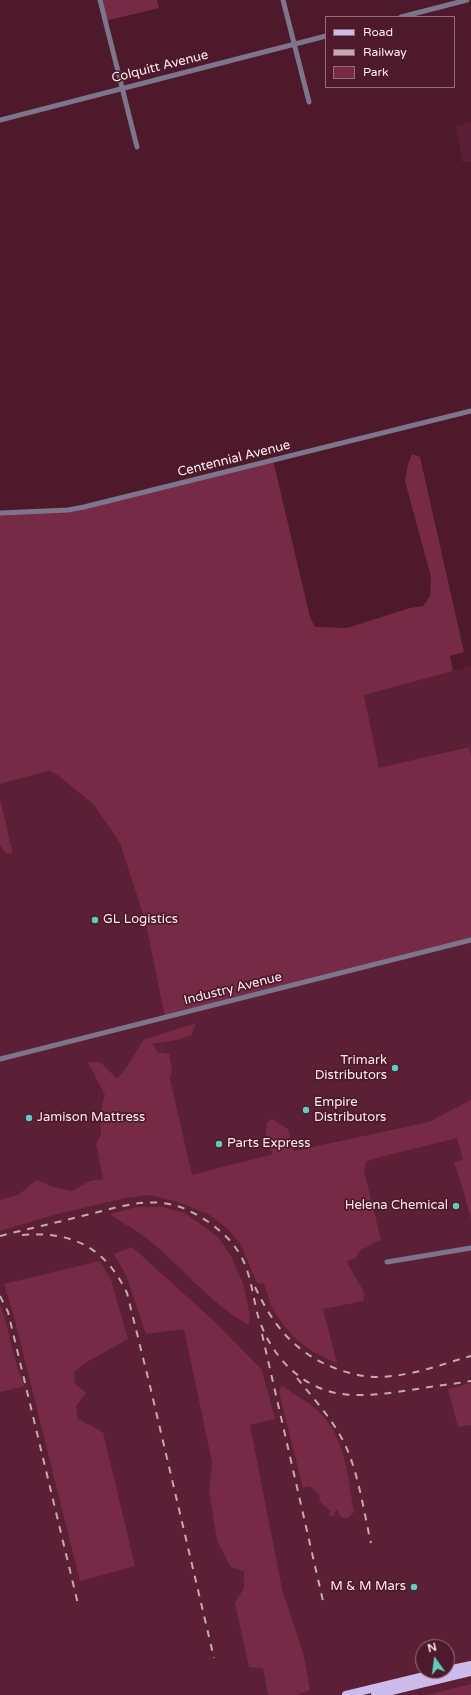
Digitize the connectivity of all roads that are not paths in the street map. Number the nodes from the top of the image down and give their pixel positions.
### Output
1 (100, 0) edge
2 (283, 0) edge
3 (467, 0) edge
4 (405, 16) edge
5 (325, 36) edge
6 (294, 44) junction
7 (122, 88) junction
8 (309, 102) dead end
9 (0, 120) edge
10 (136, 147) dead end
11 (471, 411) edge
12 (0, 514) edge
13 (471, 940) edge
14 (0, 1059) edge
15 (471, 1248) edge
16 (387, 1262) dead end
17 (471, 1665) edge
18 (455, 1669) edge
19 (471, 1672) edge
20 (415, 1678) edge
21 (346, 1695) edge
22 (376, 1695) edge

1 - 7 street
2 - 6 street
3 - 4 street
5 - 6 street, Colquitt Avenue
6 - 7 street, Colquitt Avenue
6 - 8 street
7 - 9 street, Colquitt Avenue
7 - 10 street
11 - 12 street, Centennial Avenue
13 - 14 street, Industry Avenue
15 - 16 street
17 - 18 main road
19 - 22 main road
20 - 21 main road

